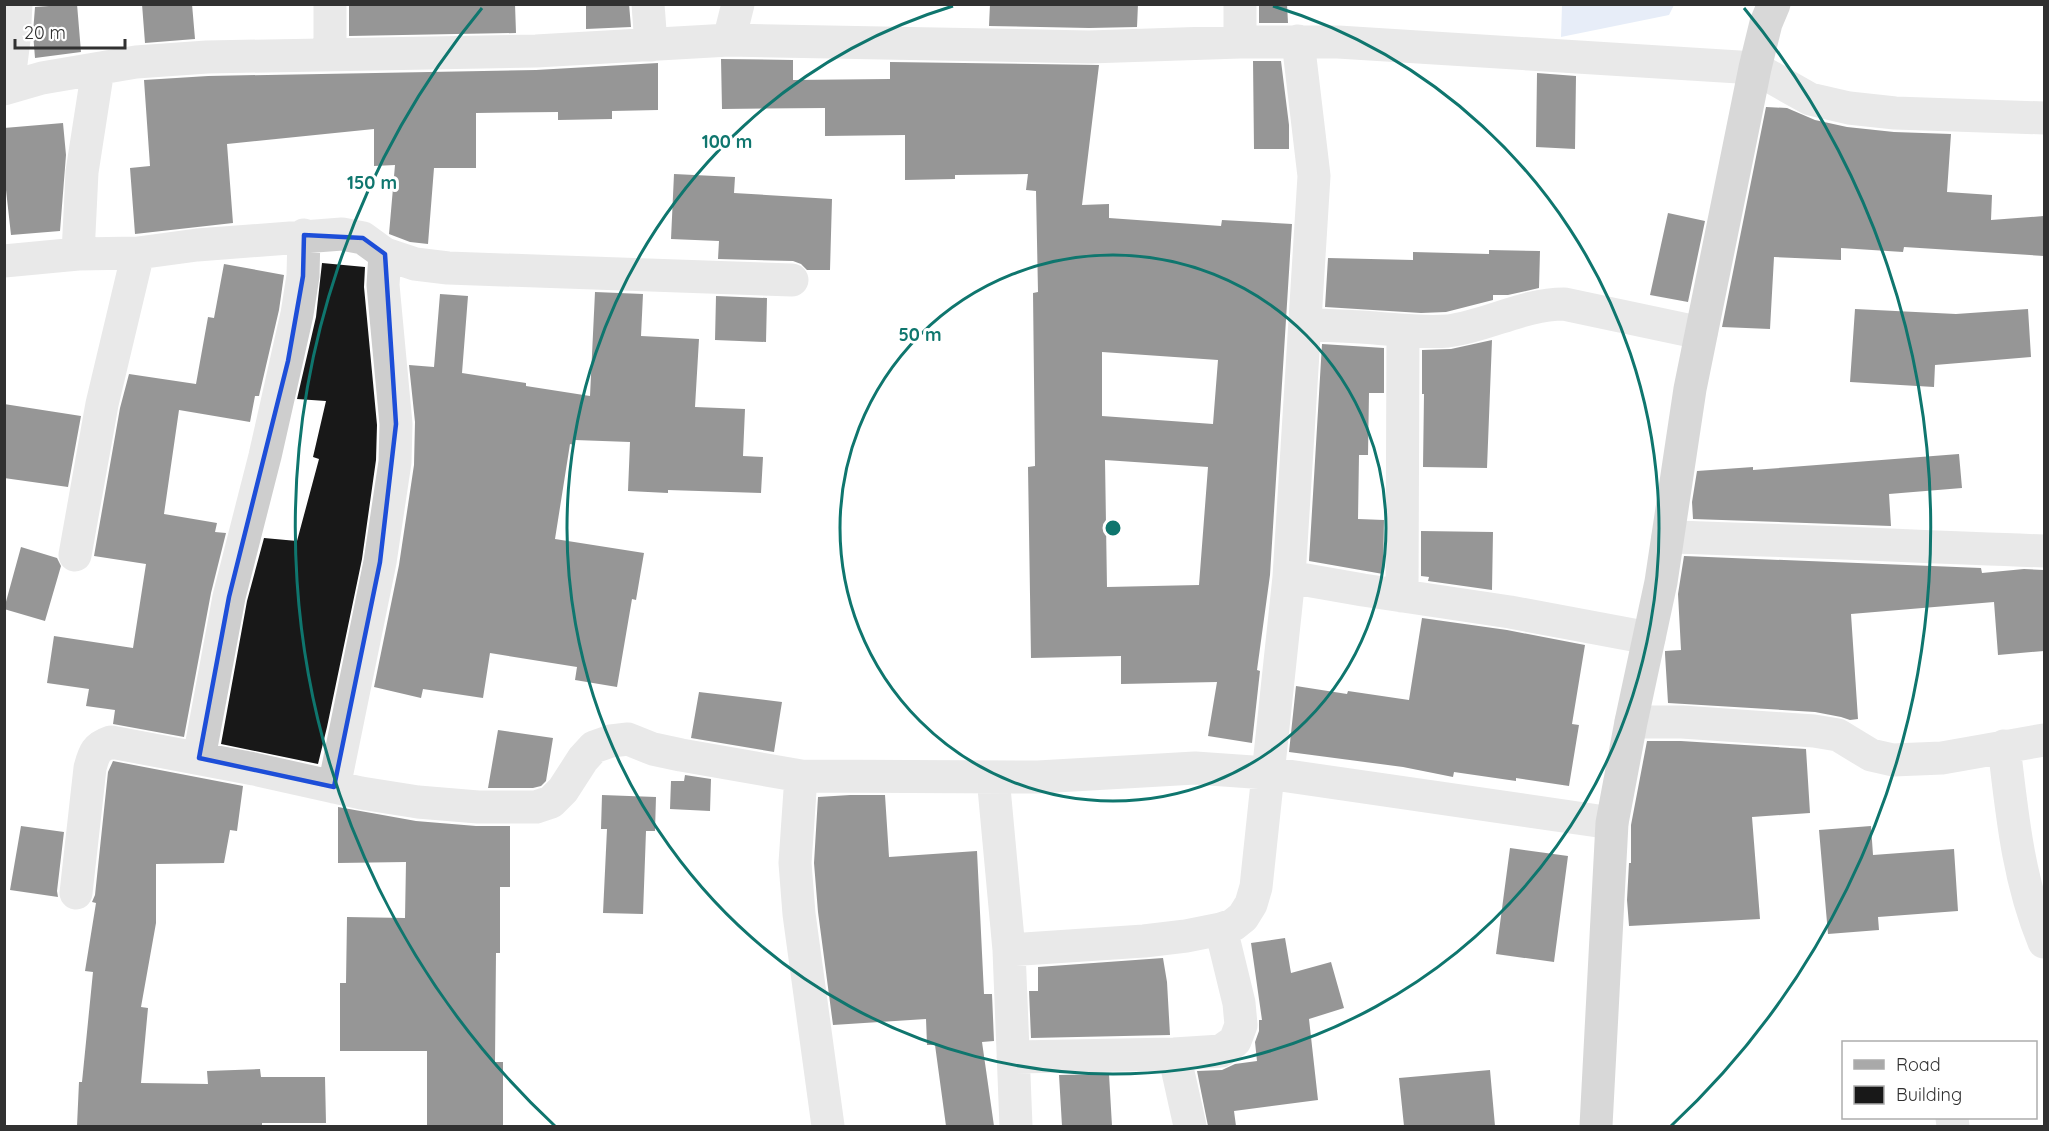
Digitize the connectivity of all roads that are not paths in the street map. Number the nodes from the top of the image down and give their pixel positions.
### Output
1 (16, 4) edge
2 (330, 4) edge
3 (648, 4) edge
4 (738, 4) edge
5 (1240, 4) edge
6 (1774, 4) edge
7 (729, 40) junction
8 (1298, 41) junction
9 (1240, 42) junction
10 (651, 45) junction
11 (330, 54) junction
12 (1755, 68) junction
13 (98, 69) junction
14 (6, 88) edge
15 (2044, 118) edge
16 (304, 236) junction
17 (78, 254) junction
18 (138, 254) junction
19 (385, 254) junction
20 (4, 261) edge
21 (792, 280) dead end
22 (1305, 324) junction
23 (1403, 331) junction
24 (1701, 333) junction
25 (1668, 537) junction
26 (2044, 551) edge
27 (75, 555) dead end
28 (1289, 577) junction
29 (1402, 596) junction
30 (1649, 638) junction
31 (1631, 722) junction
32 (2044, 740) edge
33 (2004, 746) junction
34 (199, 758) junction
35 (1267, 773) junction
36 (801, 776) junction
37 (993, 777) junction
38 (334, 787) junction
39 (1612, 823) junction
40 (76, 893) dead end
41 (1221, 929) junction
42 (2044, 942) edge
43 (1009, 950) junction
44 (1174, 1054) junction
45 (1013, 1057) junction
46 (828, 1126) edge
47 (1016, 1126) edge
48 (1190, 1126) edge
49 (1596, 1126) edge

1 - 14 street
2 - 11 street
3 - 10 street
4 - 7 street
5 - 9 street
6 - 12 main road
7 - 9 street
7 - 10 street
8 - 9 street
8 - 12 street
8 - 22 street
10 - 11 street
11 - 13 street
12 - 15 street
12 - 24 main road
13 - 14 street
13 - 17 street
16 - 18 street
16 - 19 street
16 - 34 street
17 - 18 street
17 - 20 street
18 - 27 street
19 - 21 street
19 - 38 street
22 - 23 street
22 - 28 street
23 - 24 street
23 - 29 street
24 - 25 main road
25 - 26 street
25 - 30 main road
28 - 29 street
28 - 35 street
29 - 30 street
30 - 31 main road
31 - 33 street
31 - 39 main road
32 - 33 street
33 - 42 street
34 - 38 street
34 - 40 street
35 - 37 street
35 - 39 street
35 - 41 street
36 - 37 street
36 - 38 street
36 - 46 street
37 - 43 street
39 - 49 main road
41 - 43 street
41 - 44 street
43 - 45 street
44 - 45 street
44 - 48 street
45 - 47 street

